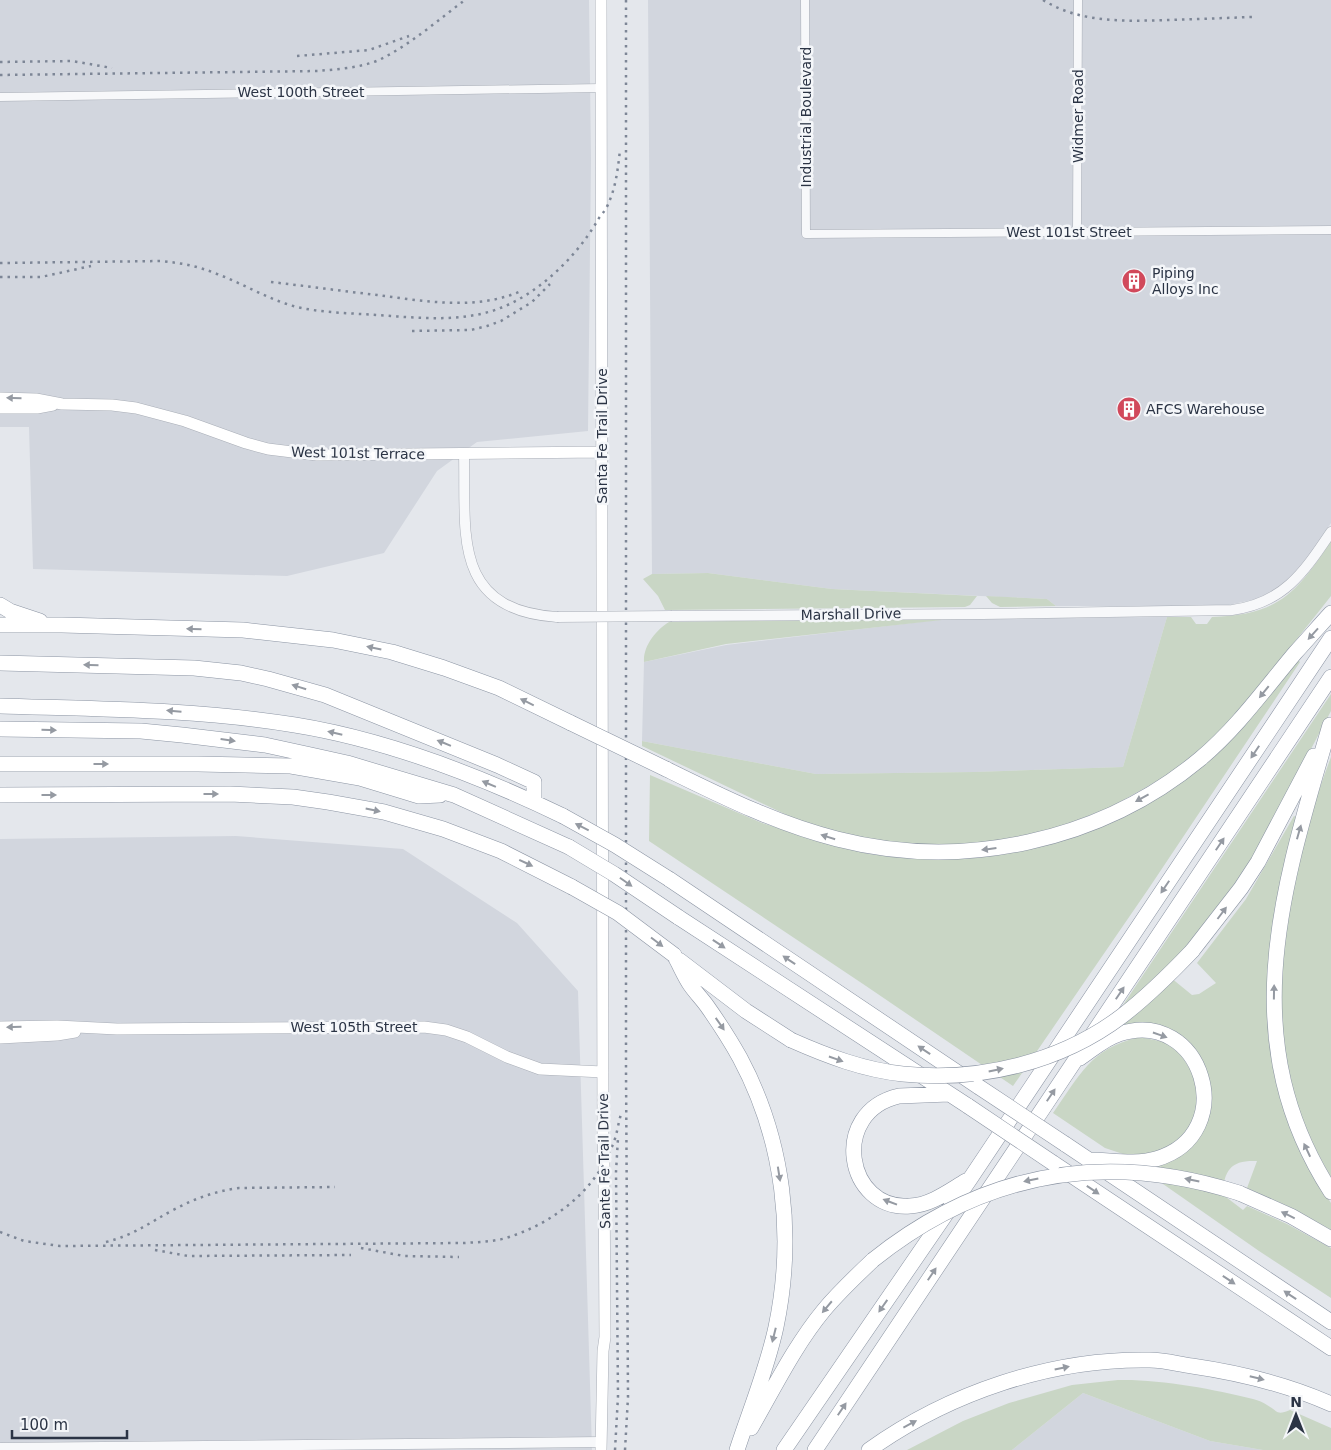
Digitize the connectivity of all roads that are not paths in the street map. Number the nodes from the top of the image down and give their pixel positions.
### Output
1 (601, 0) edge
2 (805, 0) edge
3 (1078, 0) edge
4 (601, 88) junction
5 (0, 97) edge
6 (1331, 230) edge
7 (1077, 232) junction
8 (806, 234) joint
9 (0, 398) edge
10 (62, 404) junction
11 (0, 408) edge
12 (601, 452) junction
13 (464, 454) junction
14 (1331, 532) edge
15 (0, 605) edge
16 (1331, 613) edge
17 (0, 625) edge
18 (62, 625) junction
19 (1331, 638) edge
20 (0, 663) edge
21 (1331, 677) edge
22 (0, 706) edge
23 (1331, 725) edge
24 (0, 729) edge
25 (0, 764) edge
26 (0, 795) edge
27 (454, 795) junction
28 (534, 802) junction
29 (604, 872) joint
30 (674, 956) junction
31 (0, 1027) edge
32 (97, 1029) junction
33 (0, 1038) edge
34 (1073, 1063) junction
35 (602, 1072) junction
36 (950, 1094) junction
37 (1088, 1160) junction
38 (970, 1179) junction
39 (1331, 1192) edge
40 (1331, 1239) edge
41 (1331, 1322) edge
42 (1331, 1348) edge
43 (1331, 1404) edge
44 (601, 1446) edge
45 (0, 1448) edge
46 (738, 1450) edge
47 (784, 1450) edge
48 (815, 1450) edge
49 (868, 1450) edge

1 - 4 main road, Santa Fe Trail Drive
2 - 8 street, Industrial Boulevard
3 - 7 street, Widmer Road
4 - 5 street, West 100th Street
4 - 12 main road, Santa Fe Trail Drive
6 - 7 street, West 101st Street
7 - 8 street, West 101st Street
10 -> 9 main road, West 101st Terrace
10 - 11 main road, West 101st Terrace
10 - 13 main road, West 101st Terrace
12 - 13 main road, West 101st Terrace
12 - 29 main road, Santa Fe Trail Drive
13 - 14 street, Marshall Drive, bridge
15 - 18 highway
16 -> 18 highway, bridge
17 - 18 highway
19 -> 38 highway
28 -> 20 highway
34 -> 21 highway
28 -> 22 highway
30 -> 23 highway, bridge
39 -> 23 highway
24 -> 27 highway
25 -> 27 highway
26 -> 30 highway, bridge
27 -> 36 highway, bridge
37 -> 28 highway, bridge
29 - 35 main road, Sante Fe Trail Drive
30 -> 46 highway
32 -> 31 main road, West 105th Street
32 - 33 main road, West 105th Street
32 - 35 main road, West 105th Street
34 -> 37 highway
48 -> 34 highway
35 - 44 main road, Sante Fe Trail Drive
38 -> 36 highway
36 -> 42 highway, bridge
41 -> 37 highway
38 -> 47 highway
40 -> 46 highway, bridge
49 -> 43 highway
44 - 45 street

